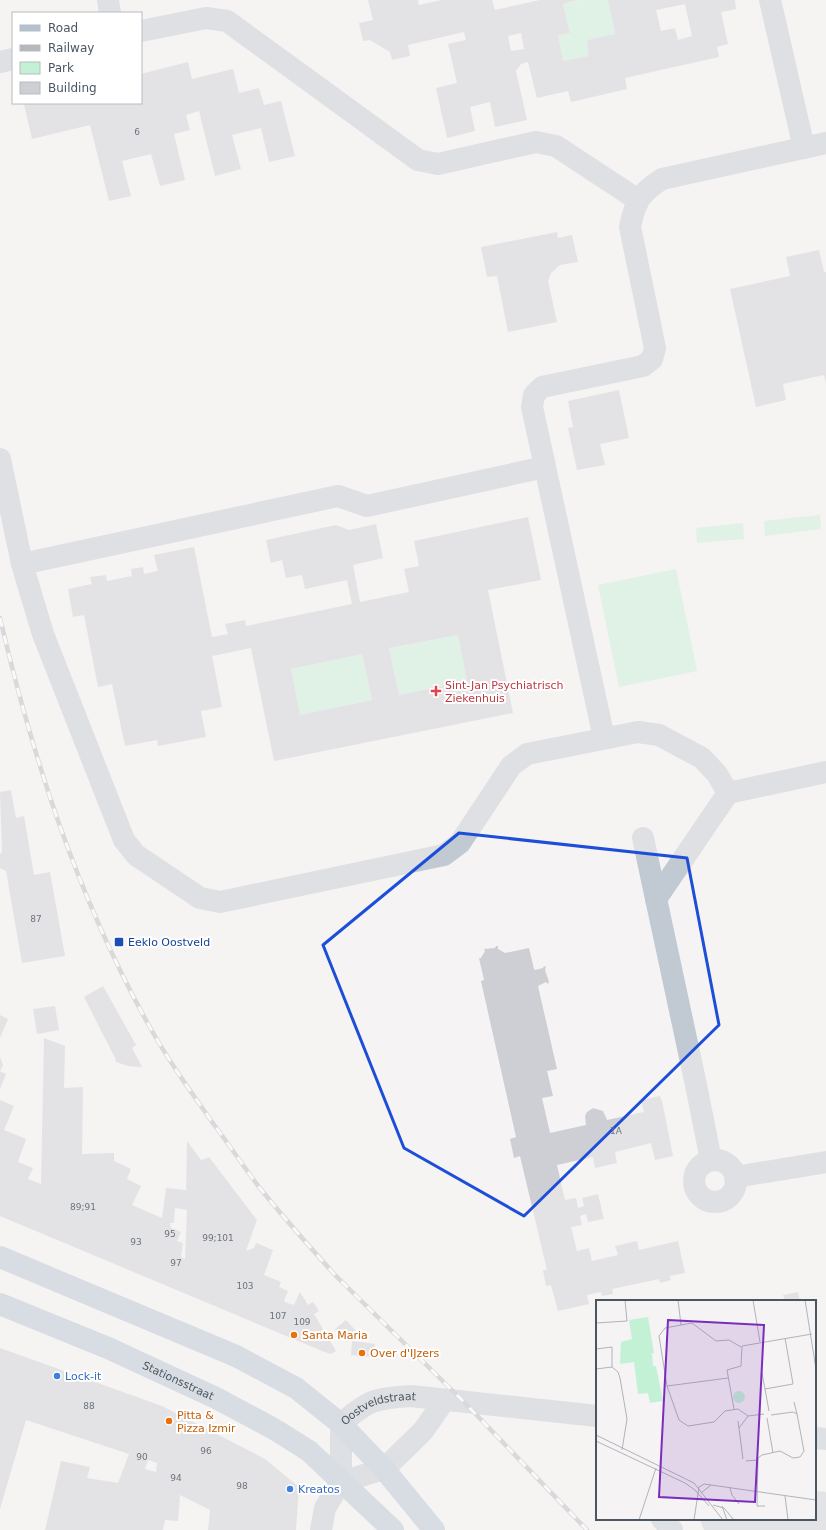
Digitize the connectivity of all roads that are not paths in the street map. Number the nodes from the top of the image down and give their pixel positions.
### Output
1 (108, 0) edge
2 (770, 0) edge
3 (110, 12) edge
4 (142, 31) edge
5 (12, 59) edge
6 (0, 62) edge
7 (826, 143) edge
8 (804, 148) junction
9 (638, 200) junction
10 (0, 459) edge
11 (546, 468) junction
12 (22, 564) junction
13 (604, 738) junction
14 (826, 772) edge
15 (728, 793) junction
16 (643, 838) dead end
17 (656, 899) junction
18 (710, 1160) junction
19 (826, 1162) edge
20 (735, 1177) junction
21 (0, 1257) edge
22 (0, 1304) edge
23 (444, 1400) junction
24 (596, 1416) edge
25 (341, 1424) junction
26 (816, 1438) edge
27 (826, 1439) edge
28 (384, 1469) junction
29 (341, 1482) junction
30 (663, 1520) edge
31 (321, 1530) edge
32 (393, 1530) edge
33 (434, 1530) edge
34 (672, 1530) edge

1 - 3 street
2 - 8 street
4 - 9 street
5 - 6 street
7 - 8 street
8 - 9 street
9 - 11 street
10 - 12 street
11 - 12 street
11 - 13 street
12 - 13 street
13 - 15 street
14 - 15 street
15 - 17 street
16 - 17 street
17 - 18 street
18 - 20 street
18 - 20 street
19 - 20 street
21 - 25 main road
22 - 29 main road, Stationsstraat
23 - 24 street, Oostveldstraat
23 - 25 street, Oostveldstraat
23 - 28 street
25 - 28 main road
25 - 29 street, Oostveldstraat
26 - 27 street
28 - 29 street
28 - 33 main road
29 - 31 street
29 - 32 main road, Stationsstraat
30 - 34 street

